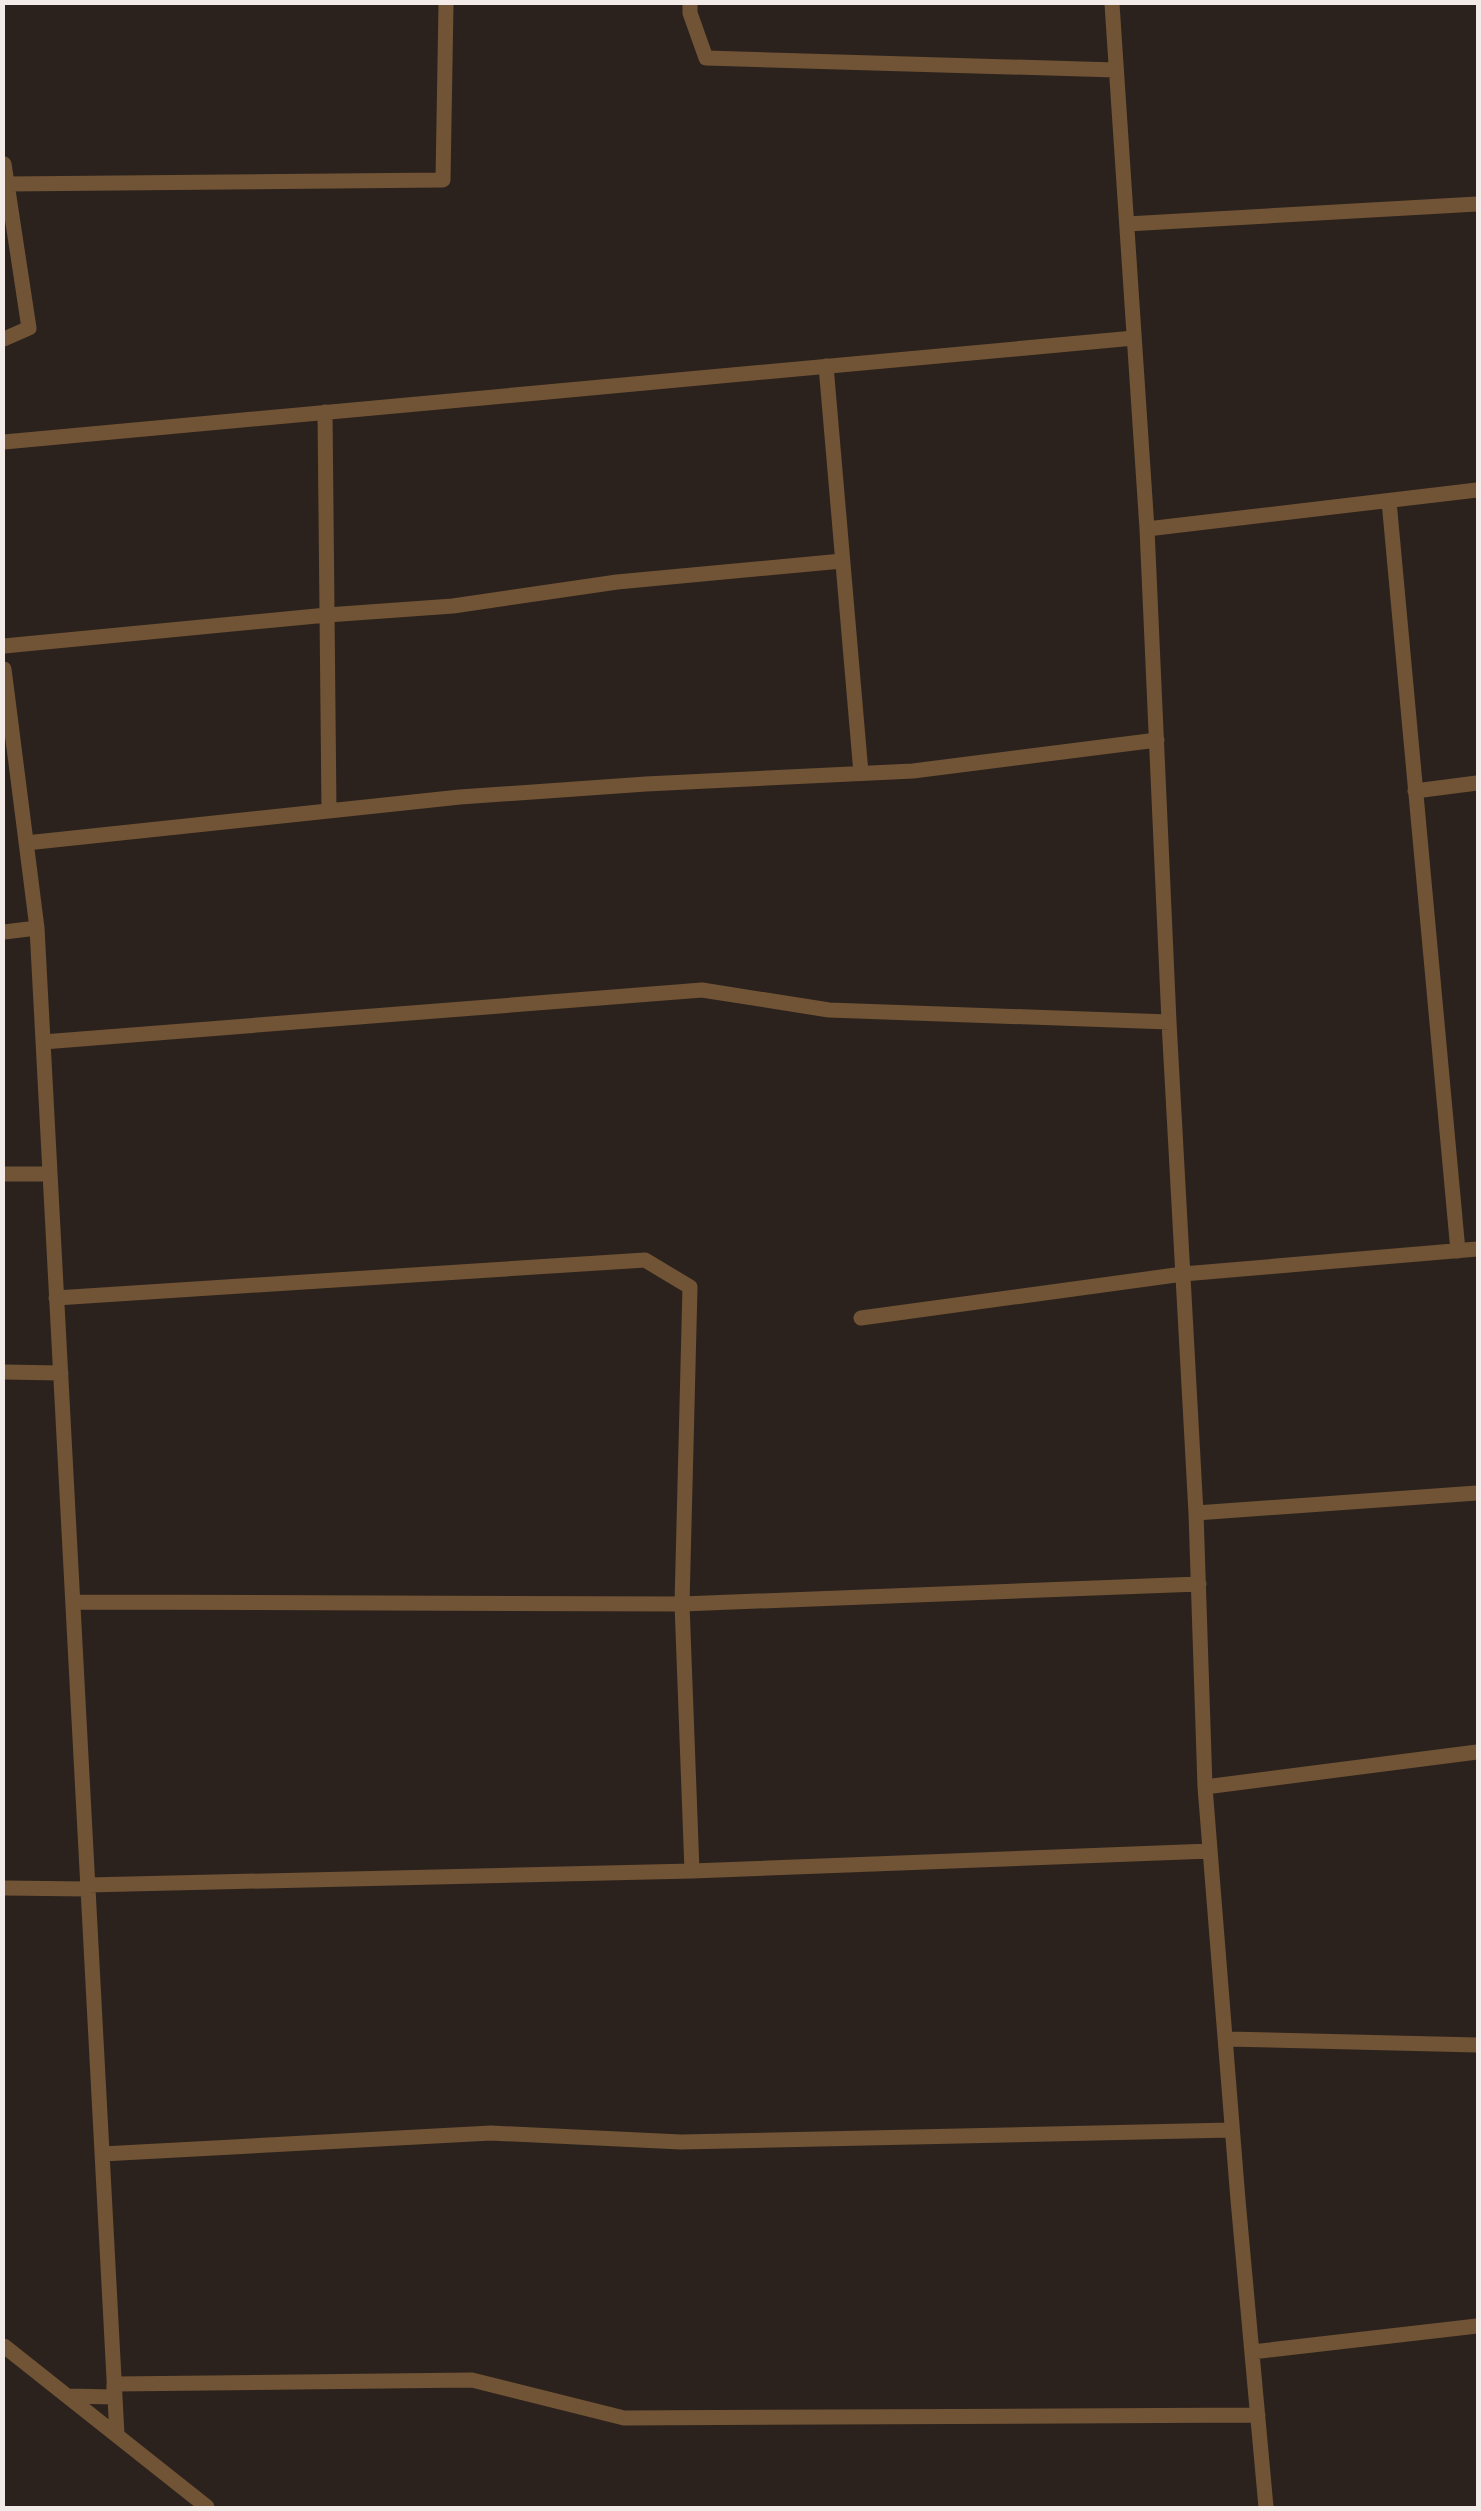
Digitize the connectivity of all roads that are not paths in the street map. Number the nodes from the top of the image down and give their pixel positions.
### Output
1 (446, 4) edge
2 (690, 4) edge
3 (1112, 4) edge
4 (1116, 70) junction
5 (4, 164) edge
6 (7, 184) junction
7 (1477, 204) edge
8 (1127, 224) junction
9 (1134, 338) junction
10 (4, 339) edge
11 (826, 366) junction
12 (325, 412) junction
13 (4, 442) edge
14 (1477, 490) edge
15 (1389, 500) junction
16 (1147, 529) junction
17 (842, 561) junction
18 (327, 615) junction
19 (4, 646) edge
20 (4, 669) edge
21 (1156, 740) junction
22 (861, 773) junction
23 (1477, 783) edge
24 (1416, 790) junction
25 (329, 811) junction
26 (26, 843) junction
27 (37, 928) junction
28 (4, 932) edge
29 (1168, 1022) junction
30 (43, 1042) junction
31 (4, 1174) edge
32 (50, 1174) junction
33 (1477, 1249) edge
34 (1458, 1251) junction
35 (1183, 1274) junction
36 (56, 1298) junction
37 (861, 1318) dead end
38 (4, 1372) edge
39 (61, 1373) junction
40 (1477, 1492) edge
41 (1196, 1513) junction
42 (1199, 1584) junction
43 (73, 1602) junction
44 (682, 1604) junction
45 (1477, 1752) edge
46 (1205, 1787) junction
47 (1210, 1851) junction
48 (692, 1871) junction
49 (4, 1888) edge
50 (88, 1889) junction
51 (1226, 2039) junction
52 (1477, 2045) edge
53 (1232, 2130) junction
54 (102, 2154) junction
55 (1477, 2326) edge
56 (4, 2346) edge
57 (1252, 2352) junction
58 (114, 2384) junction
59 (68, 2396) junction
60 (1258, 2415) junction
61 (117, 2435) junction
62 (207, 2507) edge
63 (1266, 2507) edge

1 - 6 street
2 - 4 street
3 - 4 street
4 - 8 street
5 - 6 street
6 - 10 street
7 - 8 street
8 - 9 street
9 - 11 street
9 - 16 street
11 - 12 street
11 - 17 street
12 - 13 street
12 - 18 street
14 - 15 street
15 - 16 street
15 - 24 street
16 - 21 street
17 - 18 street
17 - 22 street
18 - 19 street
18 - 25 street
20 - 26 street
21 - 22 street
21 - 29 street
22 - 25 street
23 - 24 street
24 - 34 street
25 - 26 street
26 - 27 street
27 - 28 street
27 - 30 street
29 - 30 street
29 - 35 street
30 - 32 street
31 - 32 street
32 - 36 street
33 - 34 street
34 - 35 street
35 - 37 street
35 - 41 street
36 - 39 street
36 - 44 street
38 - 39 street
39 - 43 street
40 - 41 street
41 - 42 street
42 - 44 street
42 - 46 street
43 - 44 street
43 - 50 street
44 - 48 street
45 - 46 street
46 - 47 street
47 - 48 street
47 - 51 street
48 - 50 street
49 - 50 street
50 - 54 street
51 - 52 street
51 - 53 street
53 - 54 street
53 - 57 street
54 - 58 street
55 - 57 street
56 - 59 street
57 - 60 street
58 - 59 street
58 - 60 street
58 - 61 street
59 - 61 street
60 - 63 street
61 - 62 street

